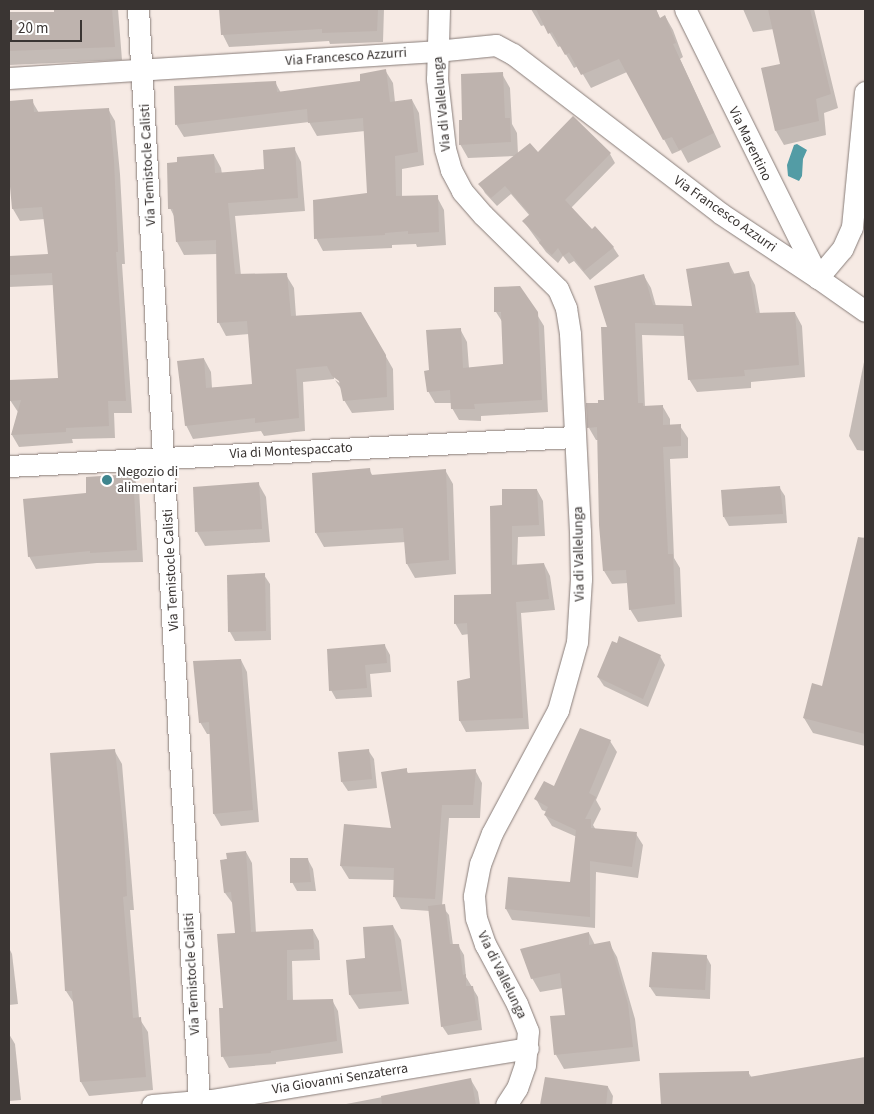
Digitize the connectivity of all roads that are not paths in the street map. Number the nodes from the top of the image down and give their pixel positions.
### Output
1 (138, 9) edge
2 (439, 9) edge
3 (685, 9) edge
4 (436, 51) junction
5 (143, 71) junction
6 (9, 78) edge
7 (865, 92) edge
8 (818, 278) junction
9 (865, 311) edge
10 (574, 437) junction
11 (165, 458) junction
12 (9, 466) edge
13 (528, 1048) junction
14 (199, 1101) junction
15 (152, 1105) edge
16 (506, 1105) edge

1 - 5 street, Via Temistocle Calisti
2 - 4 street, Via di Vallelunga
3 - 8 street, Via Marentino
4 - 5 street, Via Francesco Azzurri
4 - 8 street, Via Francesco Azzurri
4 - 10 street, Via di Vallelunga
5 - 6 street, Via Francesco Azzurri
5 - 11 street, Via Temistocle Calisti
7 - 8 street
8 - 9 street, Via Francesco Azzurri
10 - 11 street, Via di Montespaccato
10 - 13 street, Via di Vallelunga
11 - 12 street, Via di Montespaccato
11 - 14 street, Via Temistocle Calisti
13 - 14 street, Via Giovanni Senzaterra
13 - 16 street, Via di Vallelunga
14 - 15 street, Via Giovanni Senzaterra

